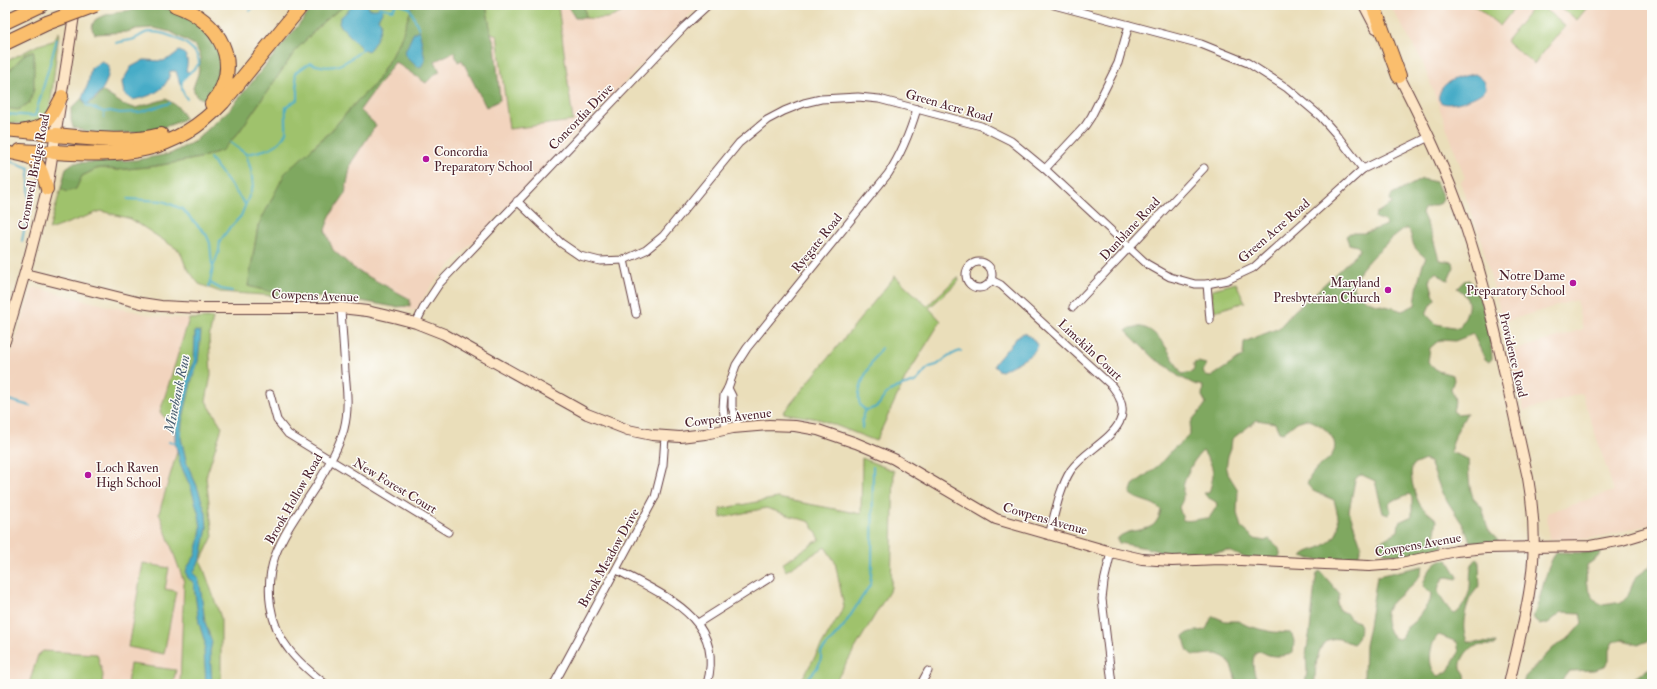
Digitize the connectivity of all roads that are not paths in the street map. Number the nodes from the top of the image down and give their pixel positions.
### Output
1 (76, 5) edge
2 (95, 5) edge
3 (175, 5) edge
4 (302, 5) edge
5 (708, 5) edge
6 (1054, 5) edge
7 (1364, 5) edge
8 (1373, 5) edge
9 (36, 7) edge
10 (5, 20) edge
11 (1129, 25) junction
12 (5, 43) edge
13 (1399, 76) junction
14 (62, 96) junction
15 (917, 109) junction
16 (5, 130) edge
17 (21, 131) junction
18 (56, 135) junction
19 (1429, 137) junction
20 (5, 151) edge
21 (54, 152) junction
22 (1204, 168) dead end
23 (1045, 169) junction
24 (1363, 169) junction
25 (47, 189) junction
26 (517, 201) junction
27 (1129, 247) junction
28 (624, 260) junction
29 (25, 274) junction
30 (991, 280) dead end
31 (1207, 284) junction
32 (1073, 307) dead end
33 (341, 308) junction
34 (636, 314) dead end
35 (1210, 320) dead end
36 (416, 323) junction
37 (5, 341) edge
38 (728, 388) junction
39 (270, 394) dead end
40 (739, 428) junction
41 (726, 430) junction
42 (665, 437) junction
43 (331, 461) junction
44 (1652, 531) edge
45 (448, 532) dead end
46 (1049, 535) junction
47 (1534, 547) junction
48 (1111, 552) junction
49 (617, 570) junction
50 (771, 577) dead end
51 (698, 623) junction
52 (928, 671) dead end
53 (325, 684) edge
54 (554, 684) edge
55 (707, 684) edge
56 (921, 684) edge
57 (1112, 684) edge
58 (1509, 684) edge

1 - 14 street, Cromwell Bridge Road
2 - 12 highway, bridge
3 - 18 highway
4 - 21 highway
5 - 26 street, Concordia Drive
6 - 11 street
7 - 13 street, Providence Road
8 - 13 highway
9 - 10 highway
11 - 23 street
11 - 24 street
13 - 19 street, Providence Road
14 - 17 main road
14 - 18 street, Cromwell Bridge Road
15 - 23 street, Green Acre Road
15 - 28 street, Green Acre Road
15 - 38 street, Ryegate Road
16 - 17 main road
17 - 18 main road
18 - 21 street, Cromwell Bridge Road
19 - 24 street, Green Acre Road
19 - 47 street, Providence Road
20 - 21 main road
20 - 25 main road
21 - 25 street, Cromwell Bridge Road
22 - 27 street, Dunblane Road
23 - 27 street, Green Acre Road
24 - 31 street, Green Acre Road
25 - 29 street, Cromwell Bridge Road
26 - 28 street, Green Acre Road
26 - 36 street, Concordia Drive
27 - 31 street, Green Acre Road
27 - 32 street, Dunblane Road
28 - 34 street
29 - 33 street, Cowpens Avenue
29 - 37 street, Cromwell Bridge Road
30 - 46 street, Limekiln Court
31 - 35 street
33 - 36 street, Cowpens Avenue
33 - 43 street, Brook Hollow Road
36 - 42 street, Cowpens Avenue
38 - 40 street
38 - 41 street, Ryegate Road
39 - 43 street, New Forest Court
40 - 41 street, Cowpens Avenue
40 - 46 street, Cowpens Avenue
41 - 42 street, Cowpens Avenue
42 - 49 street, Brook Meadow Drive
43 - 45 street, New Forest Court
43 - 53 street, Brook Hollow Road
44 - 47 street, Cowpens Avenue
46 - 48 street, Cowpens Avenue
47 - 48 street, Cowpens Avenue
47 - 58 street, Providence Road
48 - 57 street
49 - 51 street
49 - 54 street, Brook Meadow Drive
50 - 51 street
51 - 55 street
52 - 56 street

